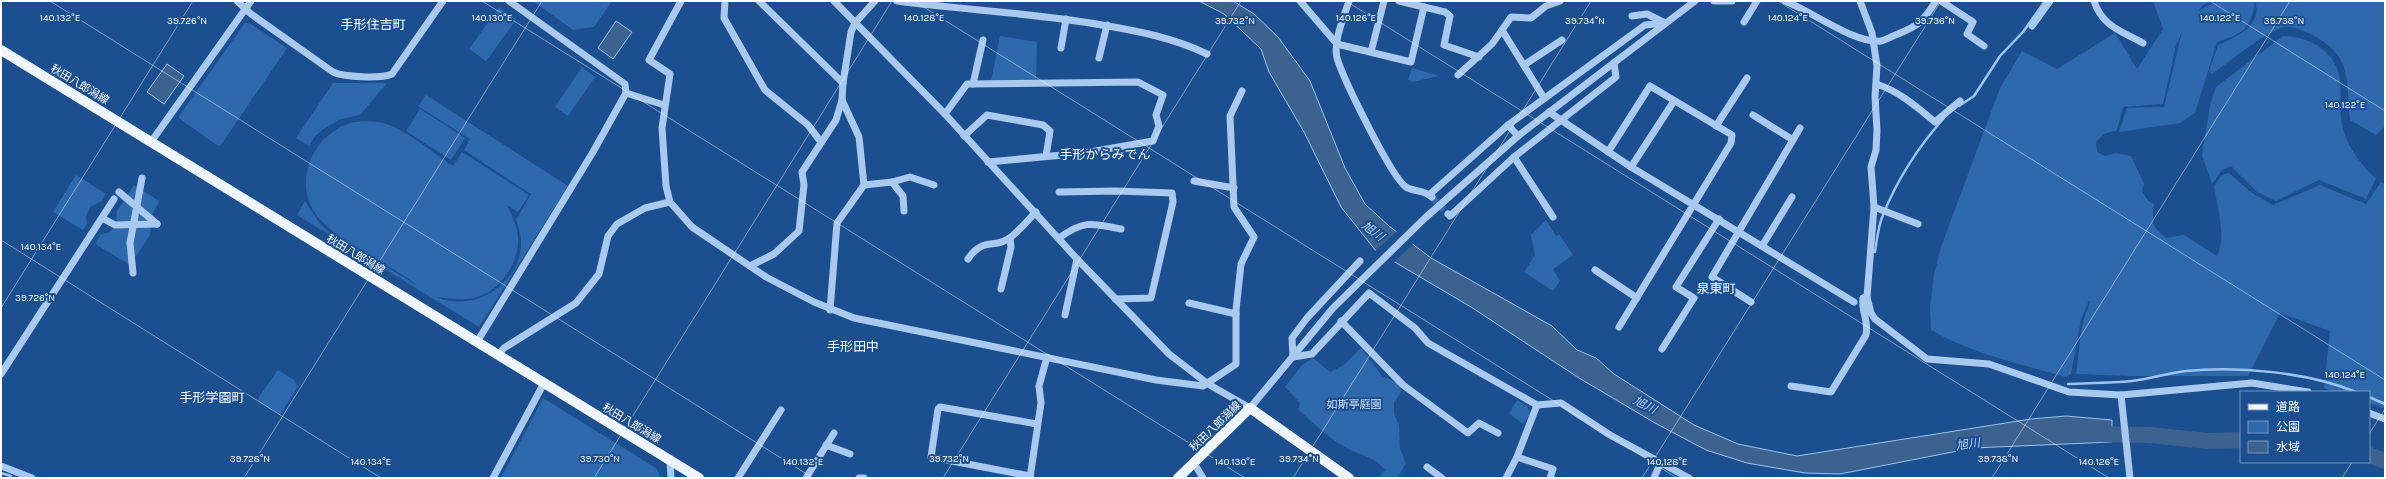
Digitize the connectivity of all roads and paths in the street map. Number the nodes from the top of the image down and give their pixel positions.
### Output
1 (237, 1) edge
2 (251, 1) edge
3 (443, 1) edge
4 (509, 1) edge
5 (681, 1) edge
6 (725, 1) edge
7 (759, 1) edge
8 (834, 1) edge
9 (875, 1) edge
10 (897, 1) edge
11 (1300, 1) edge
12 (1349, 1) edge
13 (1384, 1) edge
14 (1399, 1) edge
15 (1560, 1) edge
16 (1696, 1) edge
17 (1714, 1) edge
18 (1732, 1) edge
19 (1756, 1) edge
20 (1786, 1) edge
21 (1860, 1) edge
22 (1936, 1) edge
23 (1941, 1) edge
24 (2050, 1) edge
25 (2094, 1) edge
26 (1424, 7) junction
27 (245, 9) junction
28 (1632, 16) dead end
29 (1066, 19) junction
30 (1744, 22) dead end
31 (855, 23) junction
32 (1665, 23) junction
33 (1107, 25) junction
34 (2032, 26) dead end
35 (1502, 30) junction
36 (983, 40) dead end
37 (1562, 40) dead end
38 (1874, 40) junction
39 (2143, 43) dead end
40 (1337, 44) junction
41 (1984, 46) dead end
42 (1061, 48) dead end
43 (1, 50) edge
44 (1371, 52) junction
45 (1207, 54) dead end
46 (1479, 57) junction
47 (1099, 58) dead end
48 (1614, 63) junction
49 (1524, 65) junction
50 (1458, 75) dead end
51 (1747, 78) dead end
52 (843, 83) junction
53 (973, 84) junction
54 (1876, 84) junction
55 (1242, 91) dead end
56 (626, 93) junction
57 (1544, 98) junction
58 (842, 100) junction
59 (1674, 101) junction
60 (1960, 101) dead end
61 (664, 105) junction
62 (1549, 112) junction
63 (945, 114) junction
64 (1753, 115) dead end
65 (1559, 121) junction
66 (1508, 125) junction
67 (1716, 126) junction
68 (1800, 128) dead end
69 (964, 136) junction
70 (1518, 136) junction
71 (1793, 140) junction
72 (151, 142) junction
73 (821, 142) junction
74 (1608, 152) junction
75 (1046, 156) junction
76 (1514, 157) junction
77 (988, 162) junction
78 (1631, 167) junction
79 (142, 178) dead end
80 (1194, 181) dead end
81 (892, 182) junction
82 (864, 185) junction
83 (934, 185) dead end
84 (1234, 188) junction
85 (119, 192) dead end
86 (1060, 192) dead end
87 (1792, 197) dead end
88 (114, 199) dead end
89 (670, 202) junction
90 (1694, 204) junction
91 (136, 206) junction
92 (1874, 208) junction
93 (904, 211) dead end
94 (1036, 212) junction
95 (1448, 214) dead end
96 (1553, 217) dead end
97 (102, 218) junction
98 (1719, 219) junction
99 (133, 224) junction
100 (1918, 224) dead end
101 (1121, 229) dead end
102 (1740, 232) junction
103 (1010, 238) junction
104 (1059, 238) junction
105 (1762, 246) junction
106 (968, 258) dead end
107 (1077, 260) junction
108 (1360, 261) dead end
109 (750, 266) junction
110 (1594, 270) dead end
111 (133, 273) dead end
112 (1002, 289) dead end
113 (1867, 297) junction
114 (1637, 298) junction
115 (1115, 299) junction
116 (1751, 302) dead end
117 (1854, 302) dead end
118 (1189, 303) dead end
119 (830, 310) junction
120 (1236, 314) junction
121 (1065, 315) dead end
122 (1341, 322) junction
123 (1619, 327) dead end
124 (477, 342) junction
125 (1662, 349) dead end
126 (498, 355) junction
127 (1047, 357) junction
128 (1293, 357) junction
129 (1, 374) edge
130 (544, 383) junction
131 (1208, 384) junction
132 (1791, 386) dead end
133 (2302, 391) edge
134 (2121, 395) junction
135 (1537, 405) junction
136 (1250, 408) junction
137 (781, 410) dead end
138 (2370, 413) edge
139 (2385, 419) edge
140 (1037, 424) junction
141 (834, 433) dead end
142 (1498, 433) dead end
143 (826, 445) junction
144 (850, 454) dead end
145 (1517, 457) junction
146 (670, 460) junction
147 (1194, 463) junction
148 (1660, 464) junction
149 (1, 466) edge
150 (1427, 467) dead end
151 (1030, 477) edge
152 (1346, 477) edge
153 (32, 478) edge
154 (493, 478) edge
155 (671, 478) edge
156 (699, 478) edge
157 (738, 478) edge
158 (806, 478) edge
159 (859, 478) edge
160 (864, 478) edge
161 (1178, 478) edge
162 (1203, 478) edge
163 (1442, 478) edge
164 (1506, 478) edge
165 (1550, 478) edge
166 (1654, 478) edge
167 (1689, 478) edge
168 (2130, 478) edge

1 - 27 street
2 - 27 street
3 - 27 street
4 - 56 street
5 - 61 street
6 - 73 street
7 - 52 street
8 - 31 street
9 - 31 street
10 - 29 street
11 - 40 street
12 - 40 street
13 - 44 street
14 - 26 street
15 - 35 street
16 - 32 street
17 - 18 street
19 - 30 street
20 - 38 street
21 - 38 street
22 - 38 street
23 - 41 street
24 - 34 street
25 - 39 street
26 - 44 street
26 - 46 street
27 - 72 street
28 - 32 street
29 - 33 street
29 - 42 street
31 - 52 street
31 - 63 street
32 - 48 street
32 - 57 street
33 - 45 street
33 - 47 street
35 - 46 street
35 - 49 street
36 - 53 street
37 - 49 street
38 - 54 street
40 - 44 street
40 - 66 street
43 - 72 main road, 秋田八郎潟線
46 - 50 street
48 - 62 street
48 - 65 street
49 - 57 street
51 - 67 street
52 - 58 street
53 - 63 street
53 - 75 street
54 - 60 street
54 - 92 street
55 - 84 street
56 - 61 street
56 - 124 street
57 - 66 street
58 - 73 street
58 - 82 street
59 - 67 street
59 - 74 street
59 - 78 street
61 - 89 street
62 - 65 street
62 - 70 street
63 - 69 street
64 - 71 street
65 - 74 street
65 - 76 street
66 - 70 street
67 - 90 street
68 - 71 street
69 - 75 street
69 - 77 street
70 - 128 street
71 - 102 street
72 - 124 main road, 秋田八郎潟線
73 - 109 street
74 - 78 street
75 - 77 street
76 - 95 street
76 - 96 street
77 - 94 street
78 - 90 street
79 - 91 street
80 - 84 street
81 - 82 street
81 - 83 street
81 - 93 street
82 - 119 street
84 - 120 street
85 - 91 street
86 - 115 street
87 - 105 street
88 - 97 street
89 - 109 street
89 - 126 street
90 - 98 street
90 - 114 street
91 - 99 street
91 - 99 street
92 - 100 street
92 - 113 street
94 - 103 street
94 - 104 street
97 - 99 street
97 - 129 street
98 - 102 street
98 - 125 street
99 - 111 street
101 - 104 street
102 - 105 street
102 - 116 street
103 - 106 street
103 - 112 street
104 - 107 street
105 - 117 street
107 - 115 street
107 - 121 street
108 - 128 street
109 - 119 street
110 - 114 street
113 - 132 street
113 - 134 street
114 - 123 street
115 - 131 street
118 - 120 street
119 - 127 street
120 - 131 street
122 - 128 street
122 - 135 street
122 - 142 street
124 - 126 main road, 秋田八郎潟線
126 - 130 main road, 秋田八郎潟線
127 - 131 street
127 - 140 street
128 - 136 street
130 - 146 main road, 秋田八郎潟線
130 - 154 street
131 - 136 street
133 - 134 street
134 - 168 street
135 - 145 street
135 - 148 street
136 - 147 main road, 秋田八郎潟線
136 - 152 main road, 秋田八郎潟線
137 - 157 street
138 - 139 street
140 - 151 street
140 - 151 street
141 - 143 street
143 - 144 street
143 - 158 street
145 - 164 street
145 - 165 street
146 - 155 street
146 - 156 main road, 秋田八郎潟線
147 - 161 main road, 秋田八郎潟線
147 - 162 street
148 - 166 street
148 - 167 street
149 - 153 street
150 - 163 street
159 - 160 street

